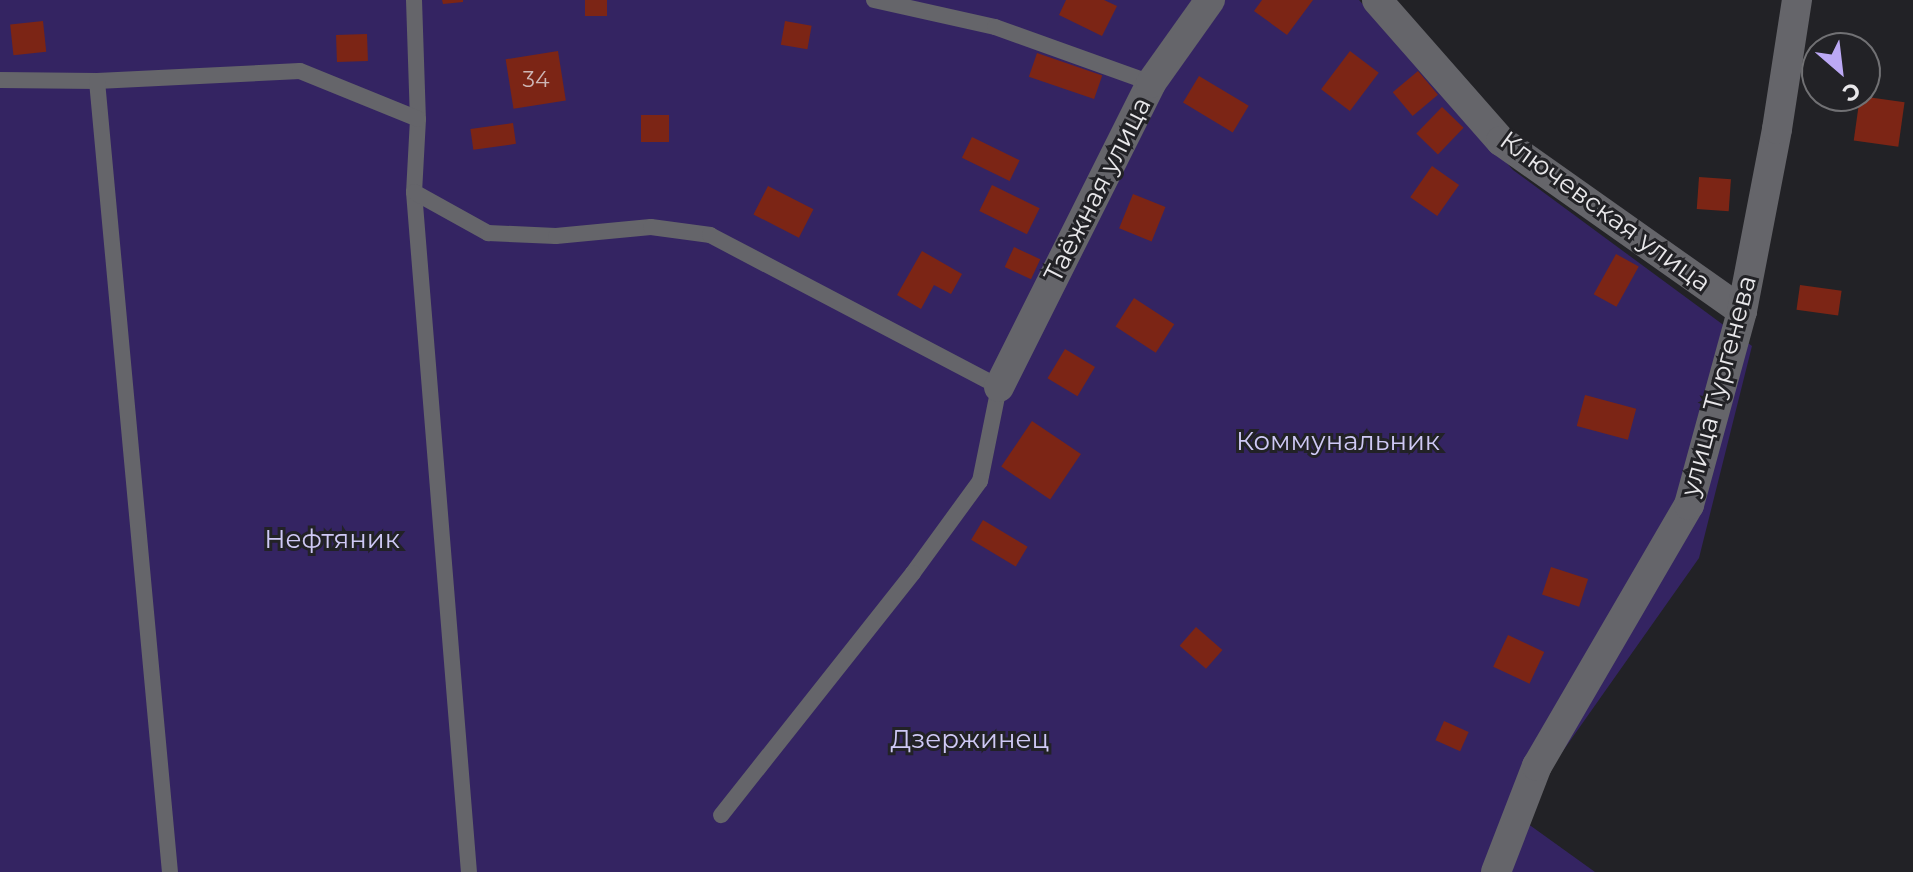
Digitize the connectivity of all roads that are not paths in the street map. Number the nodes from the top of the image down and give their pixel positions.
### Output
1 (414, 0) edge
2 (874, 0) edge
3 (1210, 0) edge
4 (1377, 0) edge
5 (1797, 0) edge
6 (0, 80) edge
7 (97, 81) junction
8 (1151, 83) junction
9 (418, 119) junction
10 (414, 192) junction
11 (1742, 311) junction
12 (999, 387) junction
13 (721, 815) dead end
14 (170, 872) edge
15 (469, 872) edge
16 (1496, 872) edge

1 - 9 lane
2 - 8 lane
3 - 8 street, Таёжная улица
4 - 11 street, Ключевская улица
5 - 11 street, улица Тургенева
6 - 7 lane
7 - 9 lane
7 - 14 lane
8 - 12 street, Таёжная улица
9 - 10 lane
10 - 12 lane
10 - 15 lane
11 - 16 street, улица Тургенева
12 - 13 lane

